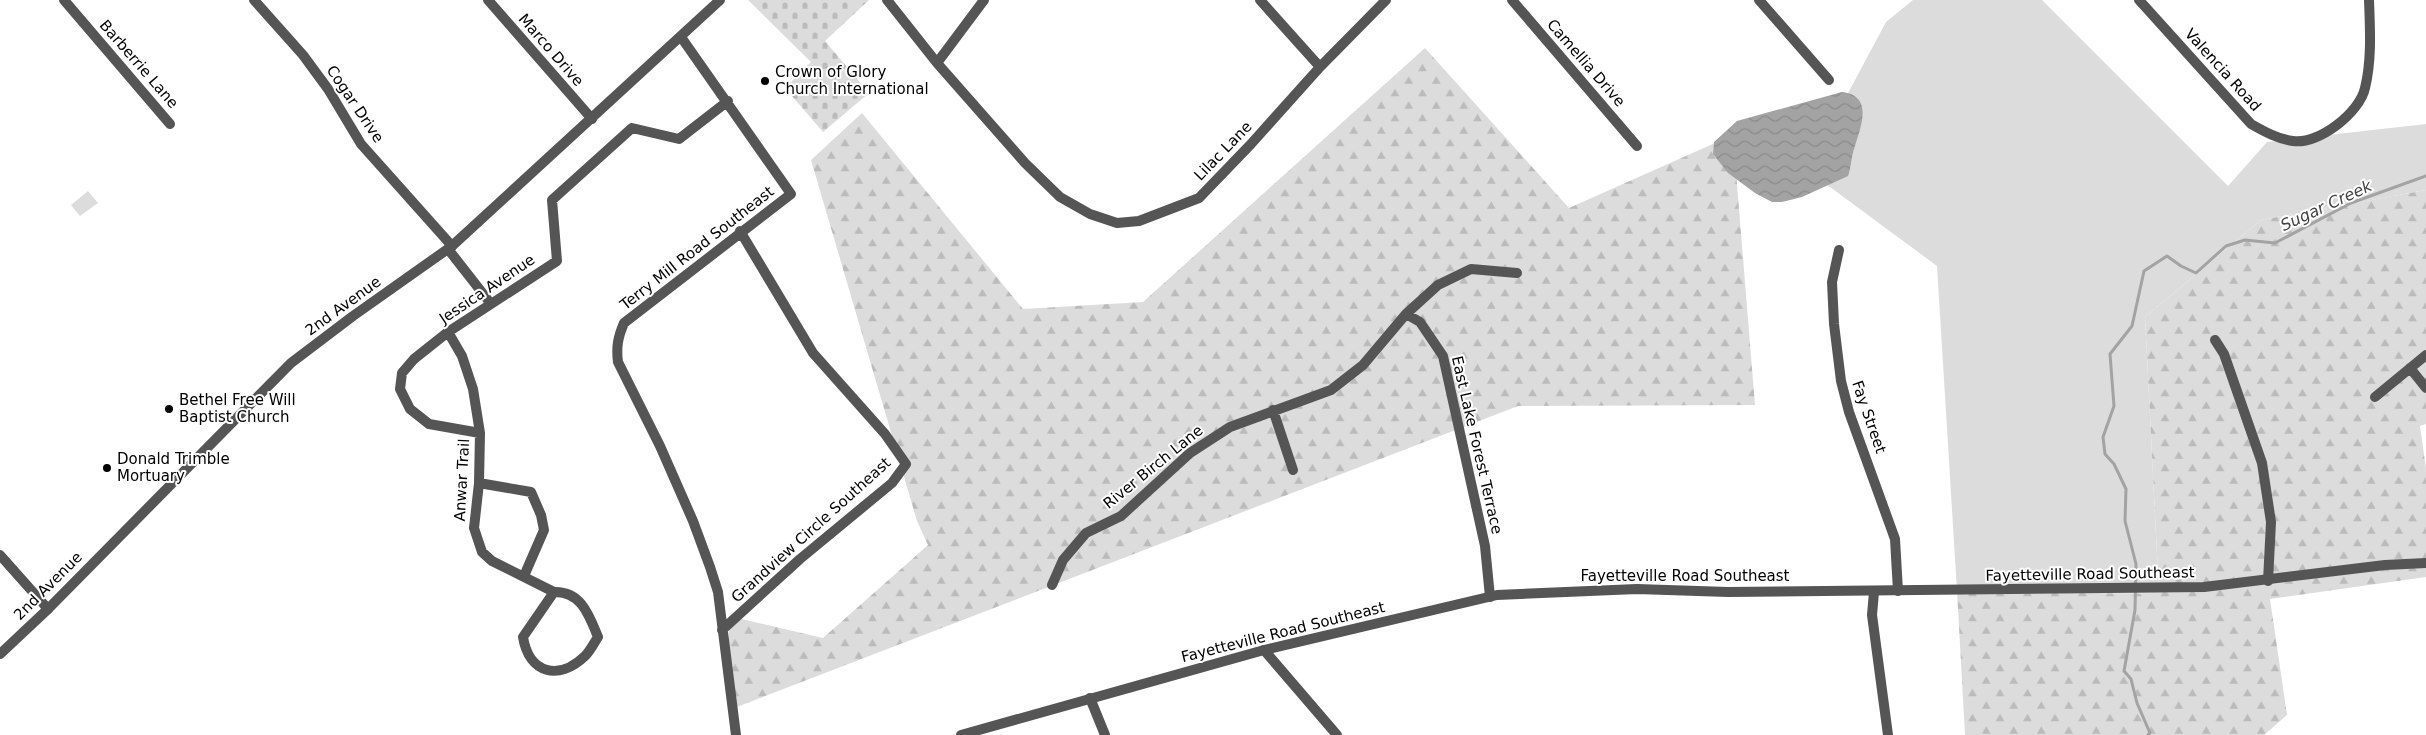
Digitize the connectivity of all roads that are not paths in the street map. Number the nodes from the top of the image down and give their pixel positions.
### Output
1 (64, 0) edge
2 (254, 0) edge
3 (488, 0) edge
4 (720, 0) edge
5 (887, 0) edge
6 (984, 0) edge
7 (1260, 0) edge
8 (1386, 0) edge
9 (1512, 0) edge
10 (1759, 0) edge
11 (2139, 0) edge
12 (2369, 0) edge
13 (681, 37) junction
14 (937, 63) junction
15 (1320, 67) junction
16 (1829, 80) dead end
17 (728, 101) junction
18 (592, 119) junction
19 (170, 124) dead end
20 (1637, 146) dead end
21 (740, 231) junction
22 (450, 248) junction
23 (1839, 250) dead end
24 (1517, 273) dead end
25 (491, 304) junction
26 (1406, 314) junction
27 (448, 332) junction
28 (2215, 340) dead end
29 (2426, 355) edge
30 (2410, 368) junction
31 (2426, 388) edge
32 (2375, 397) dead end
33 (1273, 410) junction
34 (480, 433) junction
35 (1293, 470) dead end
36 (479, 483) junction
37 (0, 555) edge
38 (2426, 563) edge
39 (524, 576) junction
40 (2268, 581) junction
41 (1052, 585) dead end
42 (1898, 591) junction
43 (554, 592) junction
44 (1874, 592) junction
45 (1490, 597) junction
46 (48, 609) junction
47 (722, 630) junction
48 (1264, 650) junction
49 (0, 654) edge
50 (1090, 698) junction
51 (736, 735) edge
52 (961, 735) edge
53 (1105, 735) edge
54 (1337, 735) edge
55 (1888, 735) edge

1 - 19 street, Barberrie Lane
2 - 22 street, Cogar Drive
3 - 18 street, Marco Drive
4 - 13 street, 2nd Avenue
5 - 14 street, Lilac Lane
6 - 14 street
7 - 15 street
8 - 15 street, Lilac Lane
9 - 20 street, Camellia Drive
10 - 16 street
11 - 12 street, Valencia Road
13 - 17 street, Terry Mill Road Southeast
13 - 18 street, 2nd Avenue
14 - 15 street, Lilac Lane
17 - 21 street, Terry Mill Road Southeast
17 - 25 street, Jessica Avenue
18 - 22 street, 2nd Avenue
21 - 47 street, Terry Mill Road Southeast
21 - 47 street, Grandview Circle Southeast
22 - 25 street, Cogar Drive
22 - 46 street, 2nd Avenue
23 - 42 street, Fay Street
24 - 26 street, River Birch Lane
25 - 27 street, Jessica Avenue
26 - 33 street, River Birch Lane
26 - 45 street, East Lake Forest Terrace
27 - 34 street, Anwar Trail
27 - 34 street, Jessica Avenue
28 - 40 street
29 - 30 street
30 - 31 street
30 - 32 street
33 - 35 street
33 - 41 street, River Birch Lane
34 - 36 street, Anwar Trail
36 - 39 street, Anwar Trail
36 - 39 street
37 - 46 street
38 - 40 street, Fayetteville Road Southeast
39 - 43 street, Anwar Trail
40 - 42 street, Fayetteville Road Southeast
42 - 44 street, Fayetteville Road Southeast
43 - 43 street, Anwar Trail
44 - 45 street, Fayetteville Road Southeast
44 - 55 street
45 - 48 street, Fayetteville Road Southeast
46 - 49 street, 2nd Avenue
47 - 51 street, Terry Mill Road Southeast
48 - 50 street, Fayetteville Road Southeast
48 - 54 street
50 - 52 street, Fayetteville Road Southeast
50 - 53 street

